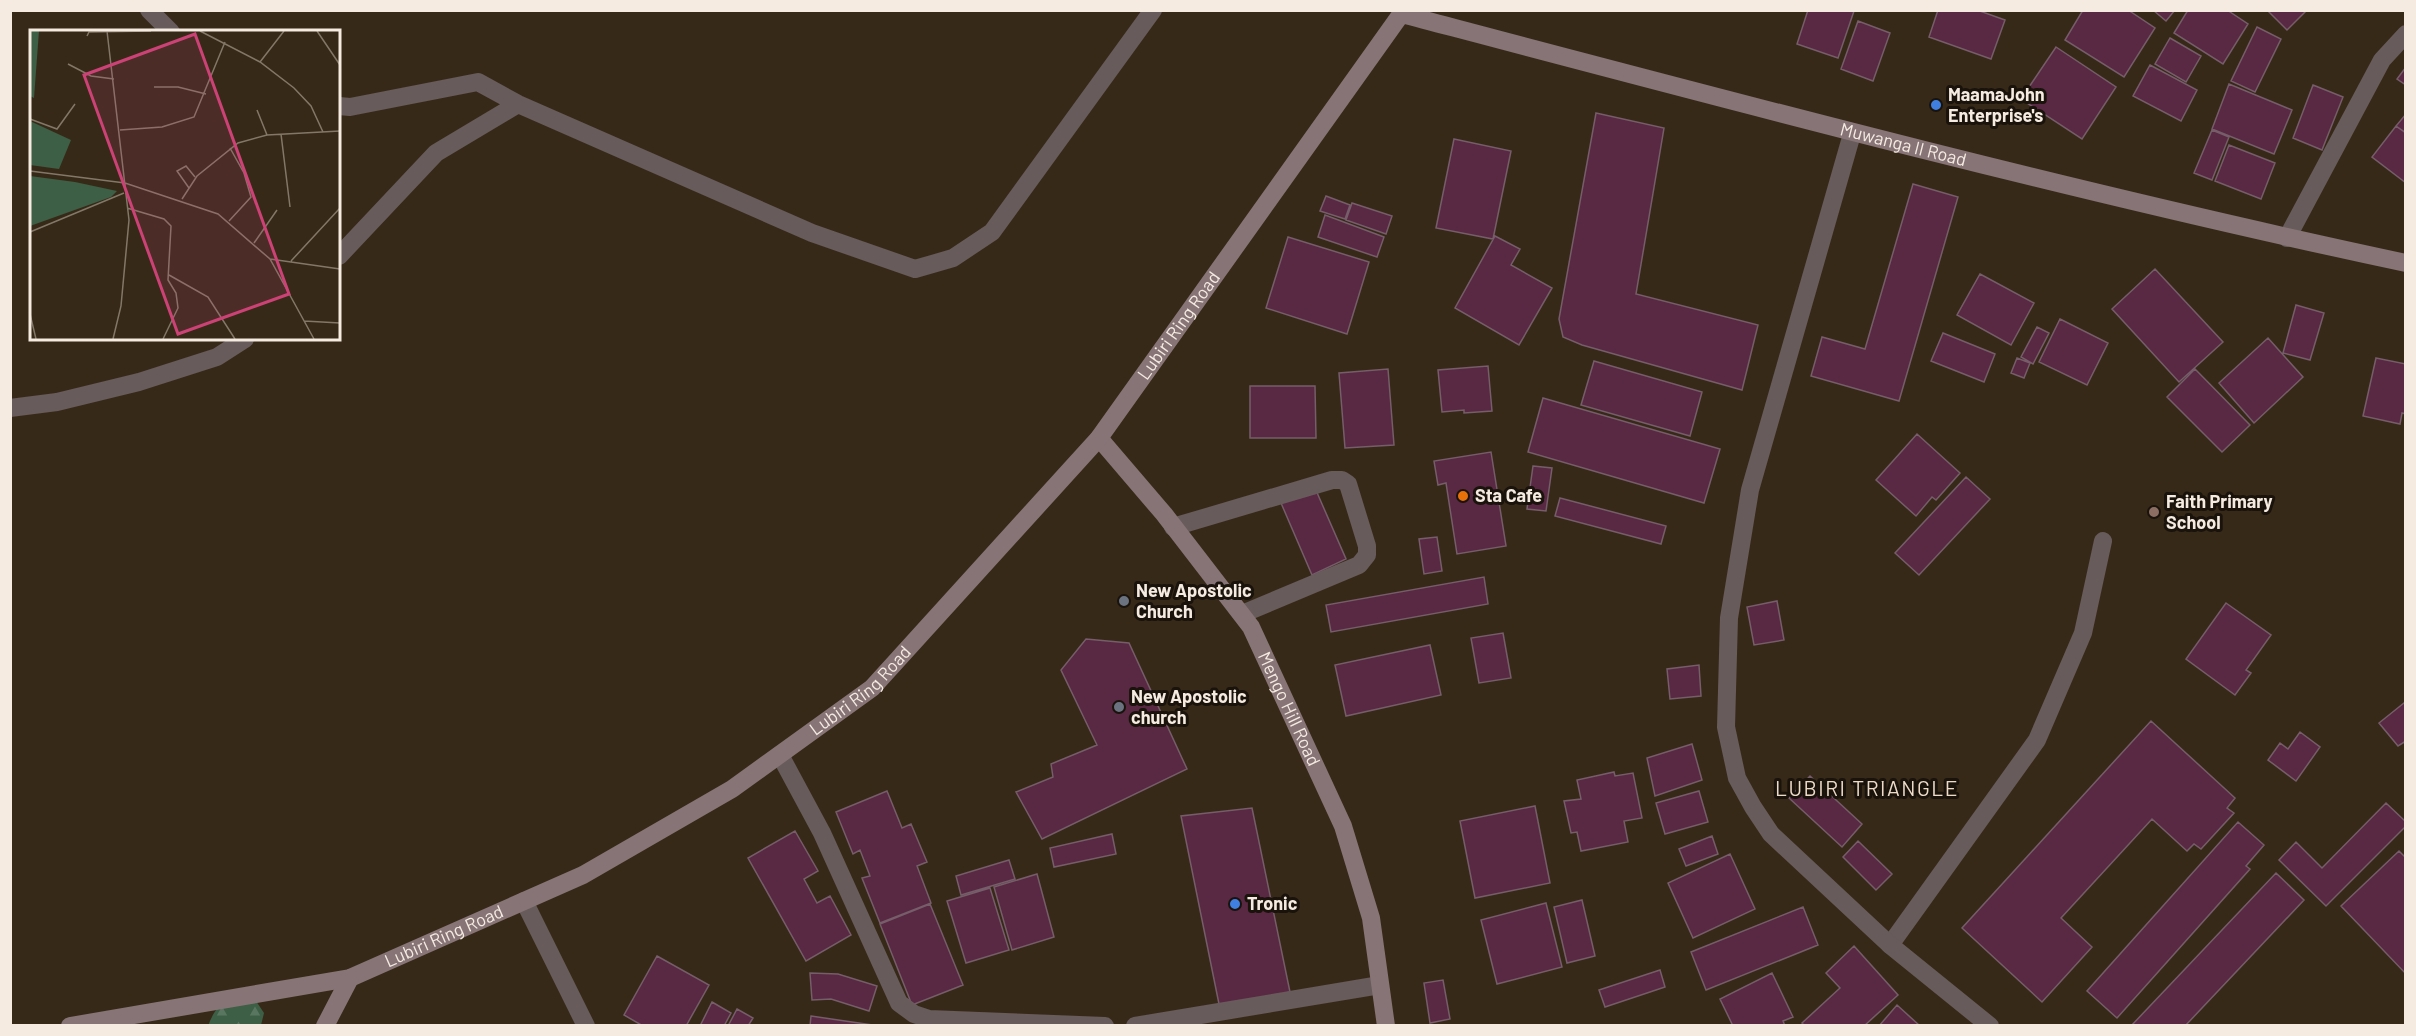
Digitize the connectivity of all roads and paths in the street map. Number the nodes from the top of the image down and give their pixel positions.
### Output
1 (149, 10) edge
2 (1153, 10) edge
3 (1400, 12) edge
4 (169, 30) edge
5 (2406, 34) edge
6 (518, 104) junction
7 (340, 106) edge
8 (1852, 134) junction
9 (2287, 238) junction
10 (340, 255) edge
11 (2406, 263) edge
12 (243, 340) edge
13 (10, 408) edge
14 (1099, 438) junction
15 (1173, 527) junction
16 (2103, 541) dead end
17 (1242, 614) junction
18 (780, 755) junction
19 (524, 901) junction
20 (1890, 945) junction
21 (350, 978) junction
22 (1380, 985) junction
23 (70, 1026) edge
24 (325, 1026) edge
25 (586, 1026) edge
26 (1105, 1026) edge
27 (1135, 1026) edge
28 (1386, 1026) edge
29 (1990, 1026) edge

1 - 4 street
2 - 6 street
3 - 8 main road, Muwanga II Road
3 - 14 main road, Lubiri Ring Road
5 - 9 street
6 - 7 street
6 - 10 street
8 - 9 main road, Muwanga II Road
8 - 20 street
9 - 11 main road, Muwanga II Road
12 - 13 street
14 - 15 main road, Mengo Hill Road
14 - 18 main road, Lubiri Ring Road
15 - 17 main road, Mengo Hill Road
15 - 17 street
16 - 20 street
17 - 22 main road, Mengo Hill Road
18 - 19 main road, Lubiri Ring Road
18 - 26 street
19 - 21 main road, Lubiri Ring Road
19 - 25 street
20 - 29 street
21 - 23 main road, Lubiri Ring Road
21 - 24 main road
22 - 27 street
22 - 28 main road, Mengo Hill Road

